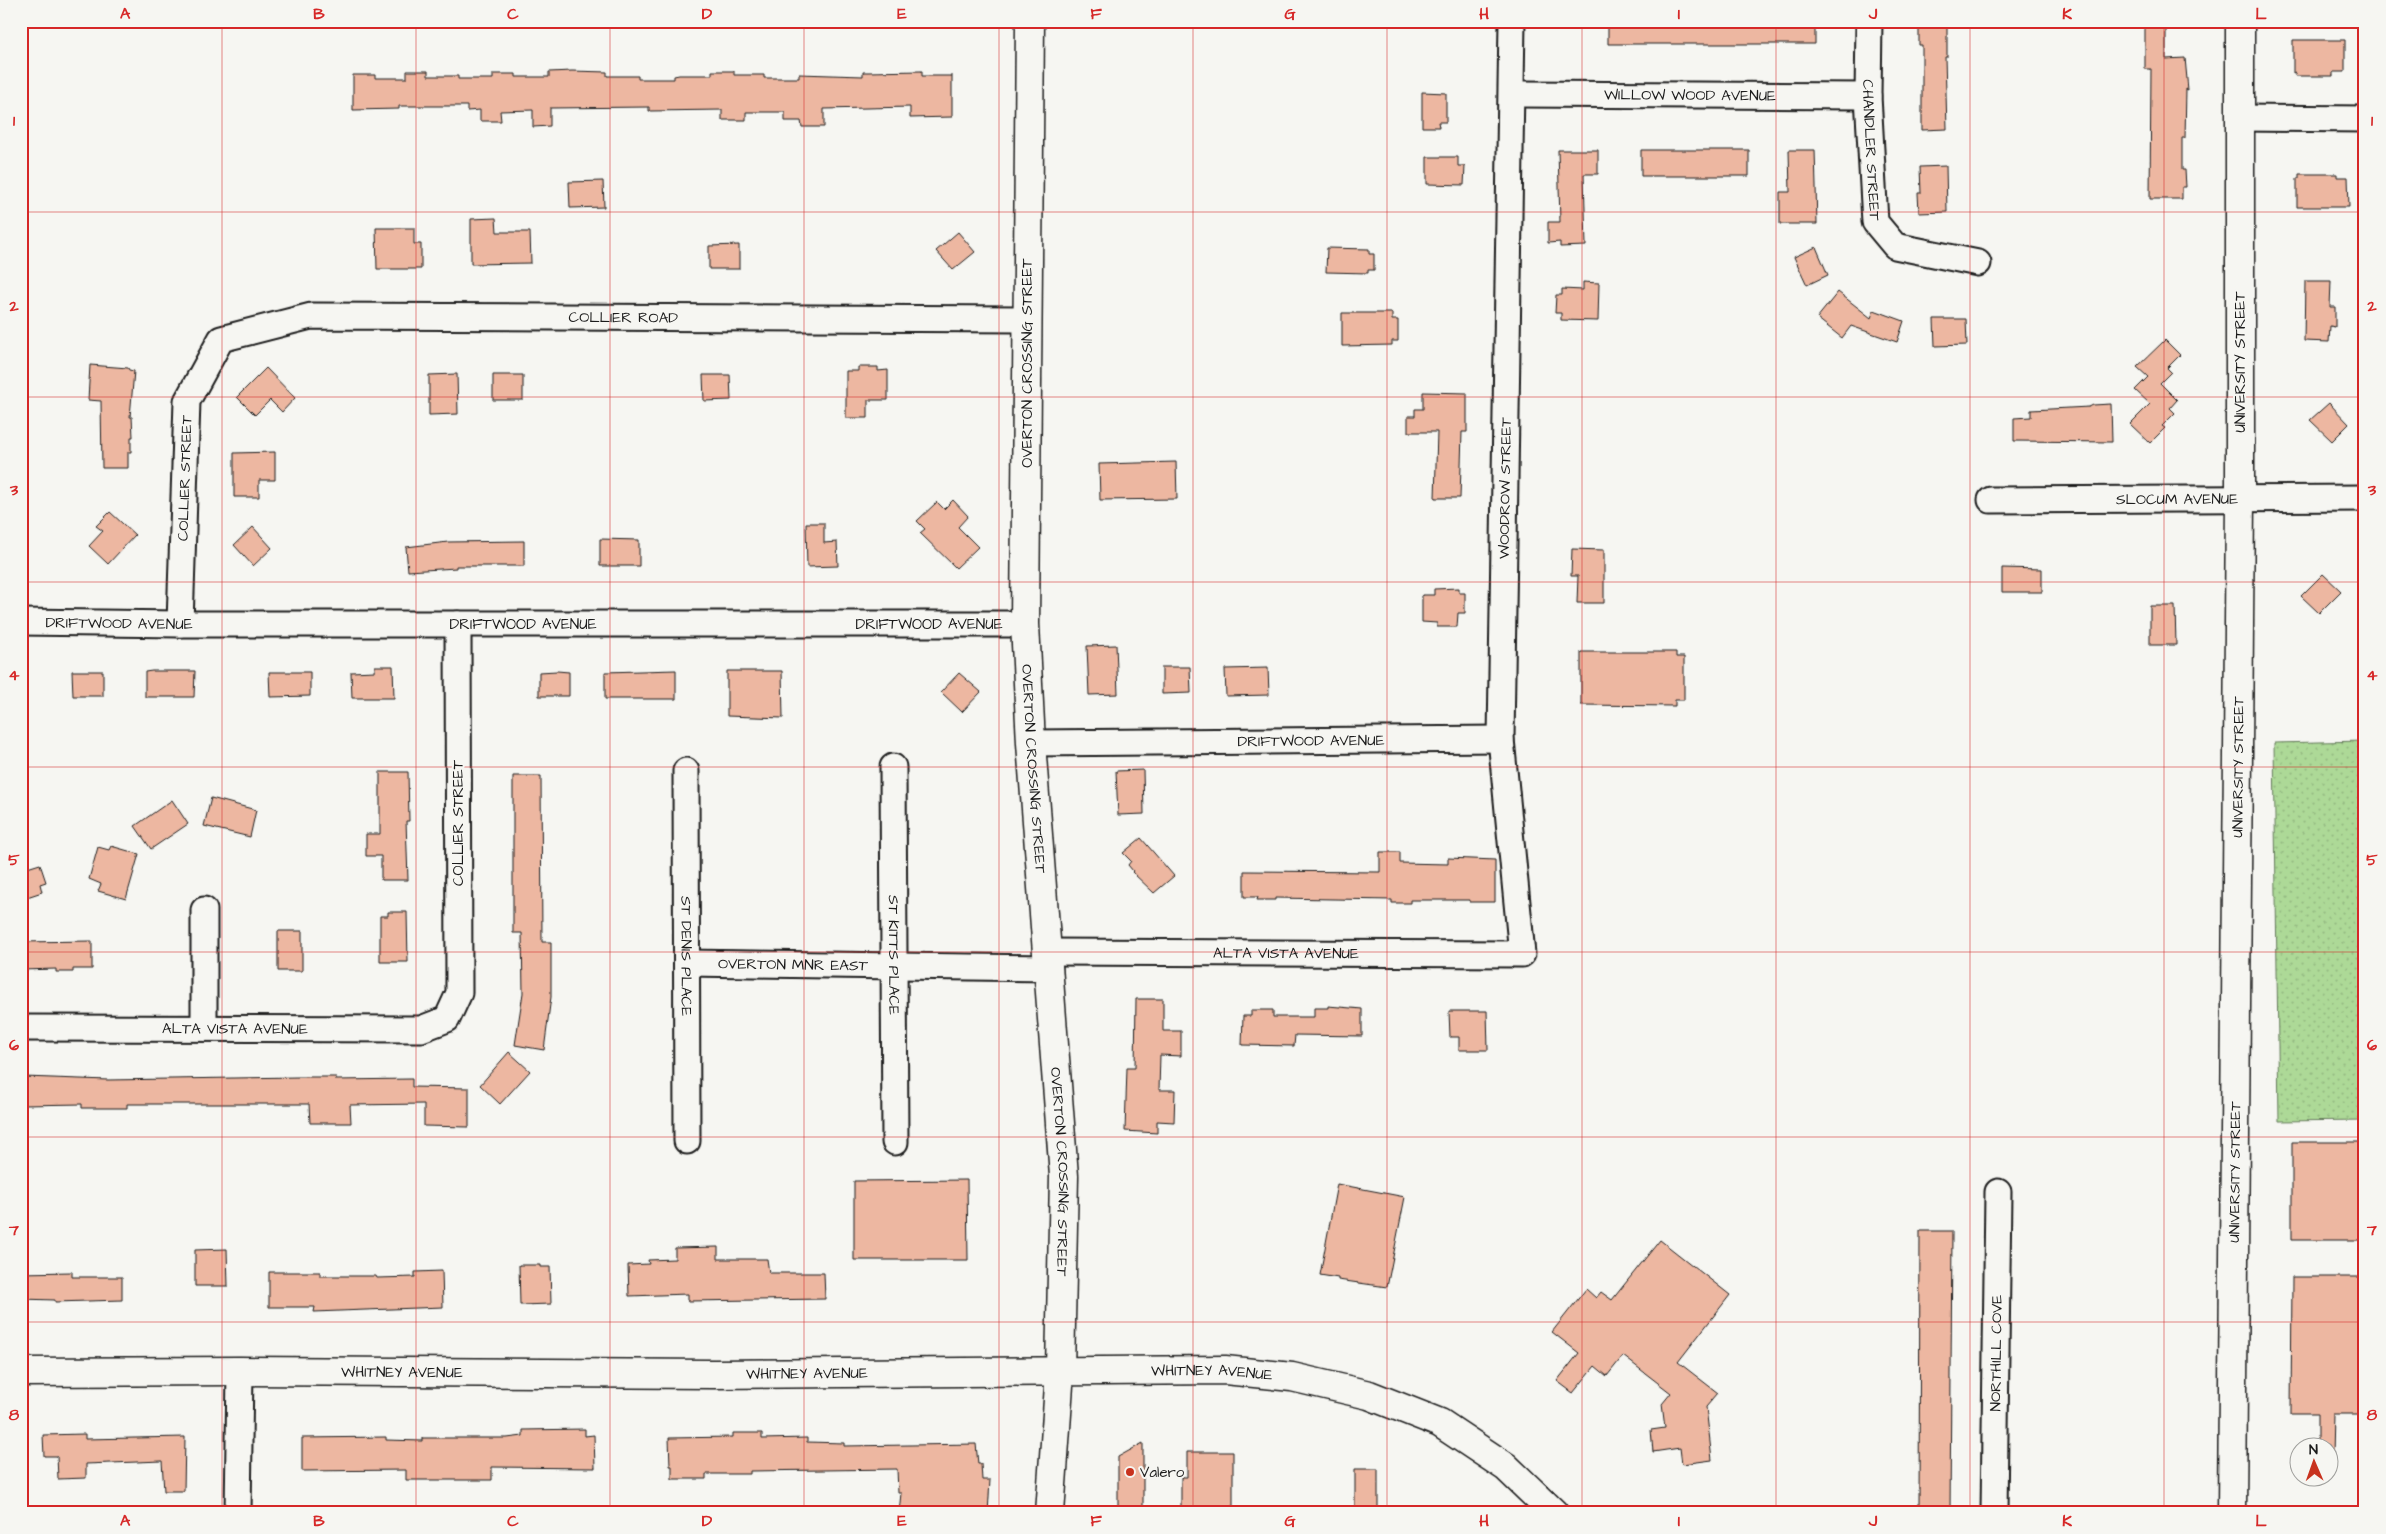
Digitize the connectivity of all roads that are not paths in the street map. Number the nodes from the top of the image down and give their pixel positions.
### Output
1 (1030, 21) edge
2 (1512, 21) edge
3 (1869, 21) edge
4 (2240, 21) edge
5 (1512, 94) junction
6 (1868, 96) junction
7 (2240, 118) junction
8 (2365, 119) edge
9 (1978, 263) dead end
10 (1028, 319) junction
11 (221, 339) joint
12 (2240, 498) junction
13 (2365, 498) edge
14 (1991, 500) dead end
15 (21, 622) edge
16 (180, 624) junction
17 (458, 624) junction
18 (1026, 624) junction
19 (1501, 738) junction
20 (1031, 743) junction
21 (893, 767) dead end
22 (686, 771) dead end
23 (204, 910) dead end
24 (1522, 954) joint
25 (1049, 960) junction
26 (687, 963) junction
27 (894, 966) junction
28 (447, 1019) joint
29 (21, 1028) edge
30 (204, 1028) junction
31 (687, 1141) dead end
32 (895, 1142) dead end
33 (1998, 1192) dead end
34 (240, 1371) junction
35 (1060, 1371) junction
36 (21, 1372) edge
37 (238, 1513) edge
38 (1050, 1513) edge
39 (1554, 1513) edge
40 (1994, 1513) edge
41 (2232, 1513) edge

1 - 10 main road, OVERTON CROSSING STREET
2 - 5 street, WOODROW STREET
3 - 6 street, CHANDLER STREET
4 - 7 main road, UNIVERSITY STREET
5 - 6 street, WILLOW WOOD AVENUE
5 - 19 street, WOODROW STREET
6 - 9 street, CHANDLER STREET
7 - 8 street
7 - 12 main road, UNIVERSITY STREET
10 - 11 street, COLLIER ROAD
10 - 18 main road, OVERTON CROSSING STREET
11 - 16 street, COLLIER STREET
12 - 13 street, SLOCUM AVENUE
12 - 14 street, SLOCUM AVENUE
12 - 41 main road, UNIVERSITY STREET
15 - 16 street, DRIFTWOOD AVENUE
16 - 17 street, DRIFTWOOD AVENUE
17 - 18 street, DRIFTWOOD AVENUE
17 - 28 street, COLLIER STREET
18 - 20 main road, OVERTON CROSSING STREET
19 - 20 street, DRIFTWOOD AVENUE
19 - 24 street, WOODROW STREET
20 - 25 main road, OVERTON CROSSING STREET
21 - 27 street, ST KITTS PLACE
22 - 26 street, ST DENIS PLACE
23 - 30 street
24 - 25 street, ALTA VISTA AVENUE
25 - 27 street, OVERTON MNR EAST
25 - 35 main road, OVERTON CROSSING STREET
26 - 27 street, OVERTON MNR EAST
26 - 31 street, ST DENIS PLACE
27 - 32 street, ST KITTS PLACE
28 - 30 street, ALTA VISTA AVENUE
29 - 30 street, ALTA VISTA AVENUE
33 - 40 street, NORTHILL COVE
34 - 35 main road, WHITNEY AVENUE
34 - 36 main road, WHITNEY AVENUE
34 - 37 street
35 - 38 main road, OVERTON CROSSING STREET
35 - 39 main road, WHITNEY AVENUE

